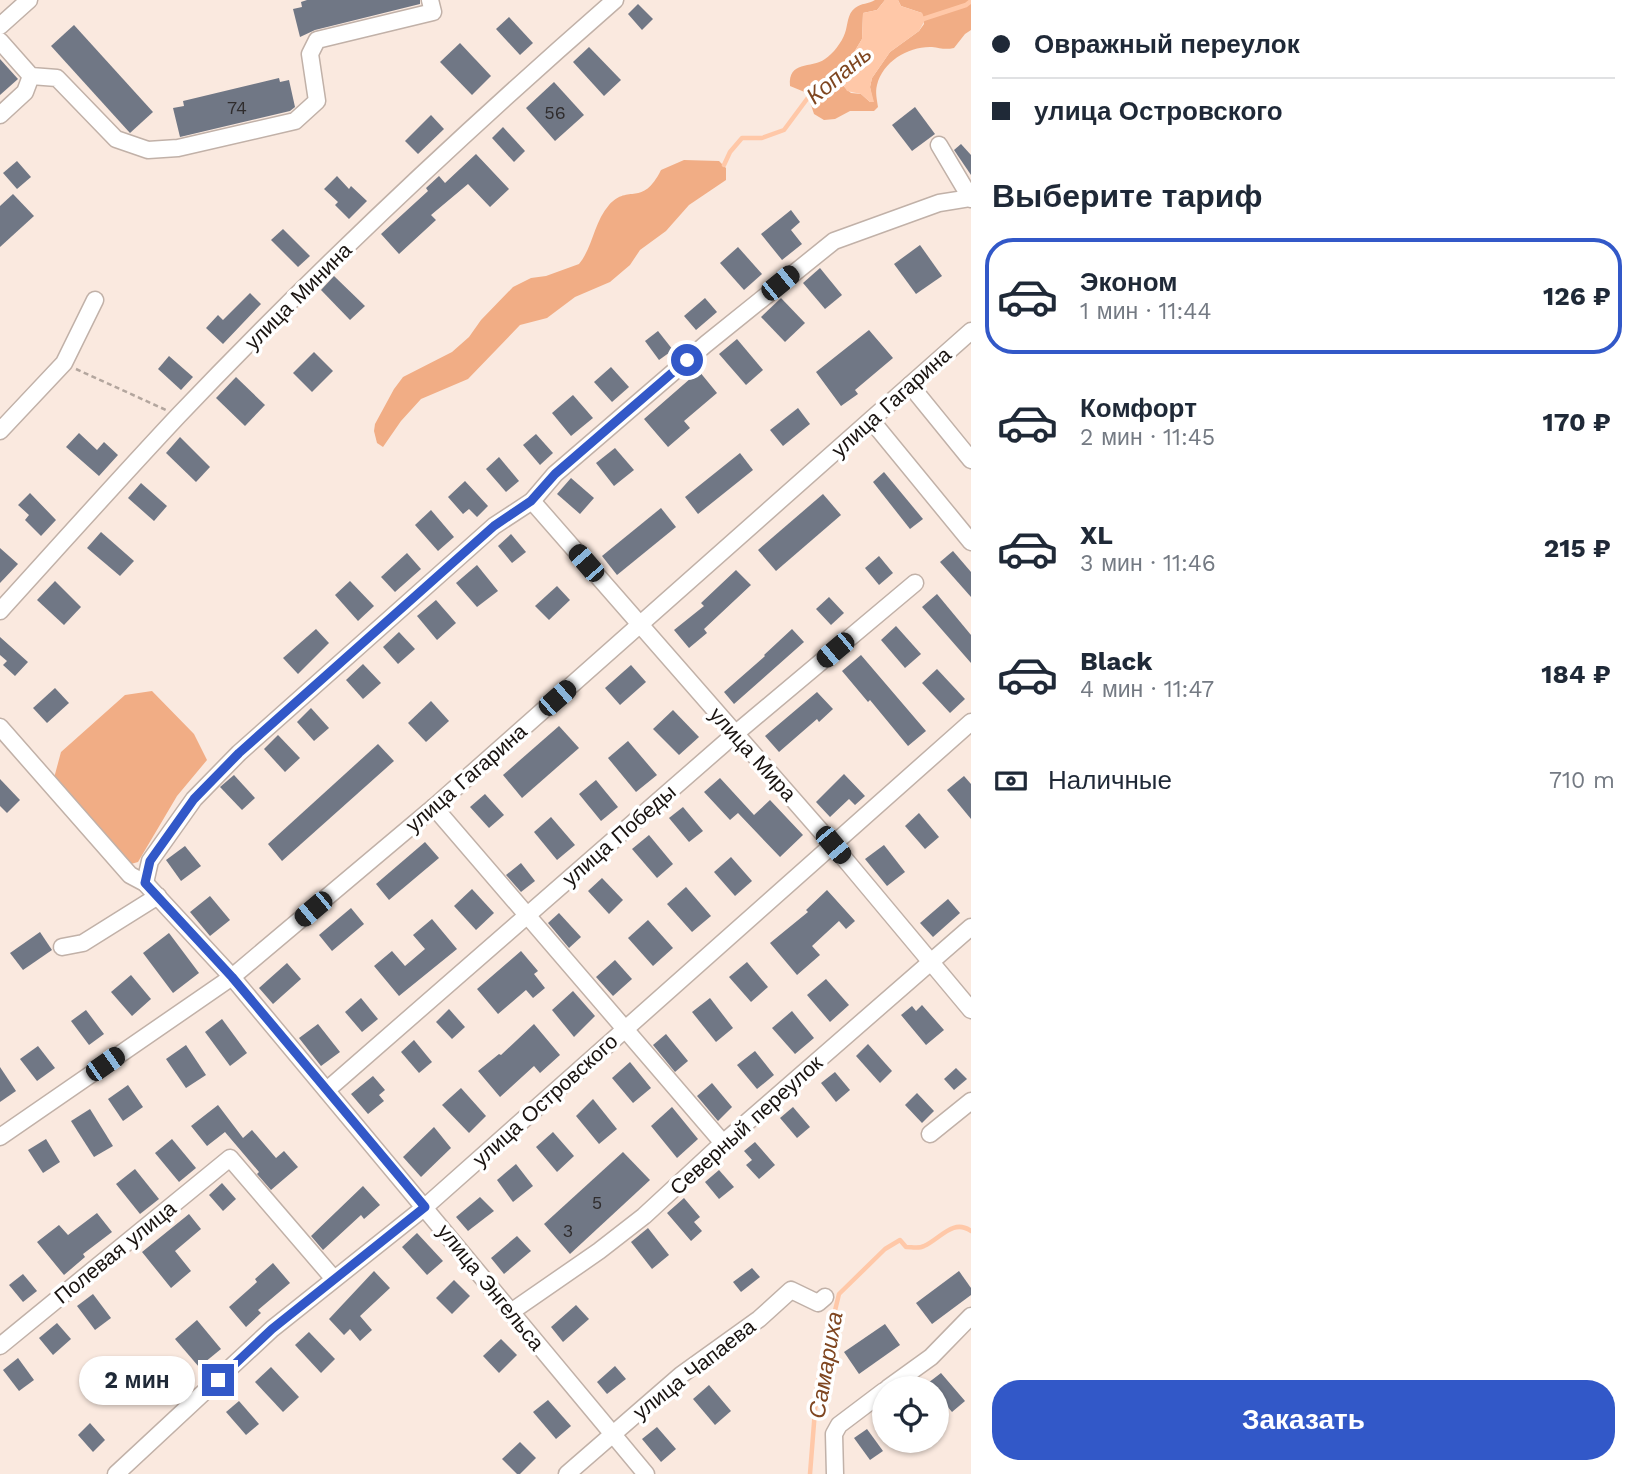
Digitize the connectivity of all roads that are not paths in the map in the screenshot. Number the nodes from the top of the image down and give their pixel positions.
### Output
1 (29, 0) edge
2 (430, 0) edge
3 (615, 0) edge
4 (0, 26) edge
5 (0, 41) edge
6 (31, 76) junction
7 (0, 114) edge
8 (939, 145) dead end
9 (971, 198) edge
10 (95, 300) dead end
11 (971, 331) edge
12 (910, 385) junction
13 (871, 420) junction
14 (0, 431) edge
15 (971, 460) edge
16 (531, 501) junction
17 (971, 542) edge
18 (915, 583) dead end
19 (0, 611) edge
20 (639, 625) junction
21 (971, 722) edge
22 (0, 727) edge
23 (735, 734) junction
24 (5, 746) edge
25 (434, 807) junction
26 (833, 845) junction
27 (145, 883) junction
28 (158, 896) junction
29 (528, 914) junction
30 (971, 927) edge
31 (62, 947) dead end
32 (931, 962) junction
33 (232, 977) junction
34 (971, 1010) edge
35 (625, 1030) junction
36 (327, 1090) junction
37 (971, 1101) edge
38 (930, 1134) dead end
39 (0, 1137) edge
40 (723, 1143) junction
41 (425, 1207) junction
42 (334, 1279) junction
43 (825, 1297) dead end
44 (511, 1311) junction
45 (971, 1316) edge
46 (0, 1346) edge
47 (905, 1376) edge
48 (872, 1400) edge
49 (612, 1434) junction
50 (116, 1474) edge
51 (567, 1474) edge
52 (646, 1474) edge
53 (835, 1474) edge

1 - 4 street
2 - 6 street
3 - 19 street, улица Минина
5 - 6 street
6 - 7 street
8 - 9 street
9 - 16 street
10 - 14 street
11 - 12 street, улица Гагарина
12 - 13 street, улица Гагарина
12 - 15 street
13 - 17 street
13 - 20 street, улица Гагарина
16 - 20 street, улица Мира
16 - 27 street
18 - 23 street, улица Победы
20 - 23 street, улица Мира
20 - 25 street, улица Гагарина
21 - 26 street, улица Островского
22 - 24 street, улица Энгельса
23 - 26 street, улица Мира
23 - 29 street, улица Победы
24 - 27 street, улица Энгельса
25 - 29 street
25 - 33 street, улица Гагарина
26 - 32 street, улица Мира
26 - 35 street, улица Островского
27 - 28 street, улица Энгельса
28 - 31 street
28 - 33 street, улица Энгельса
29 - 35 street
29 - 36 street, улица Победы
30 - 32 street, Северный переулок
32 - 34 street, улица Мира
32 - 40 street, Северный переулок
33 - 36 street, улица Энгельса
33 - 39 street, улица Гагарина
35 - 40 street
35 - 41 street, улица Островского
36 - 41 street, улица Энгельса
37 - 38 street
40 - 44 street, Северный переулок
41 - 42 street, улица Островского
41 - 44 street, улица Энгельса
42 - 46 street, Полевая улица
42 - 50 street, улица Островского
43 - 49 street, улица Чапаева
44 - 49 street, улица Энгельса
45 - 47 street
48 - 53 street
49 - 51 street, улица Чапаева
49 - 52 street, улица Энгельса

